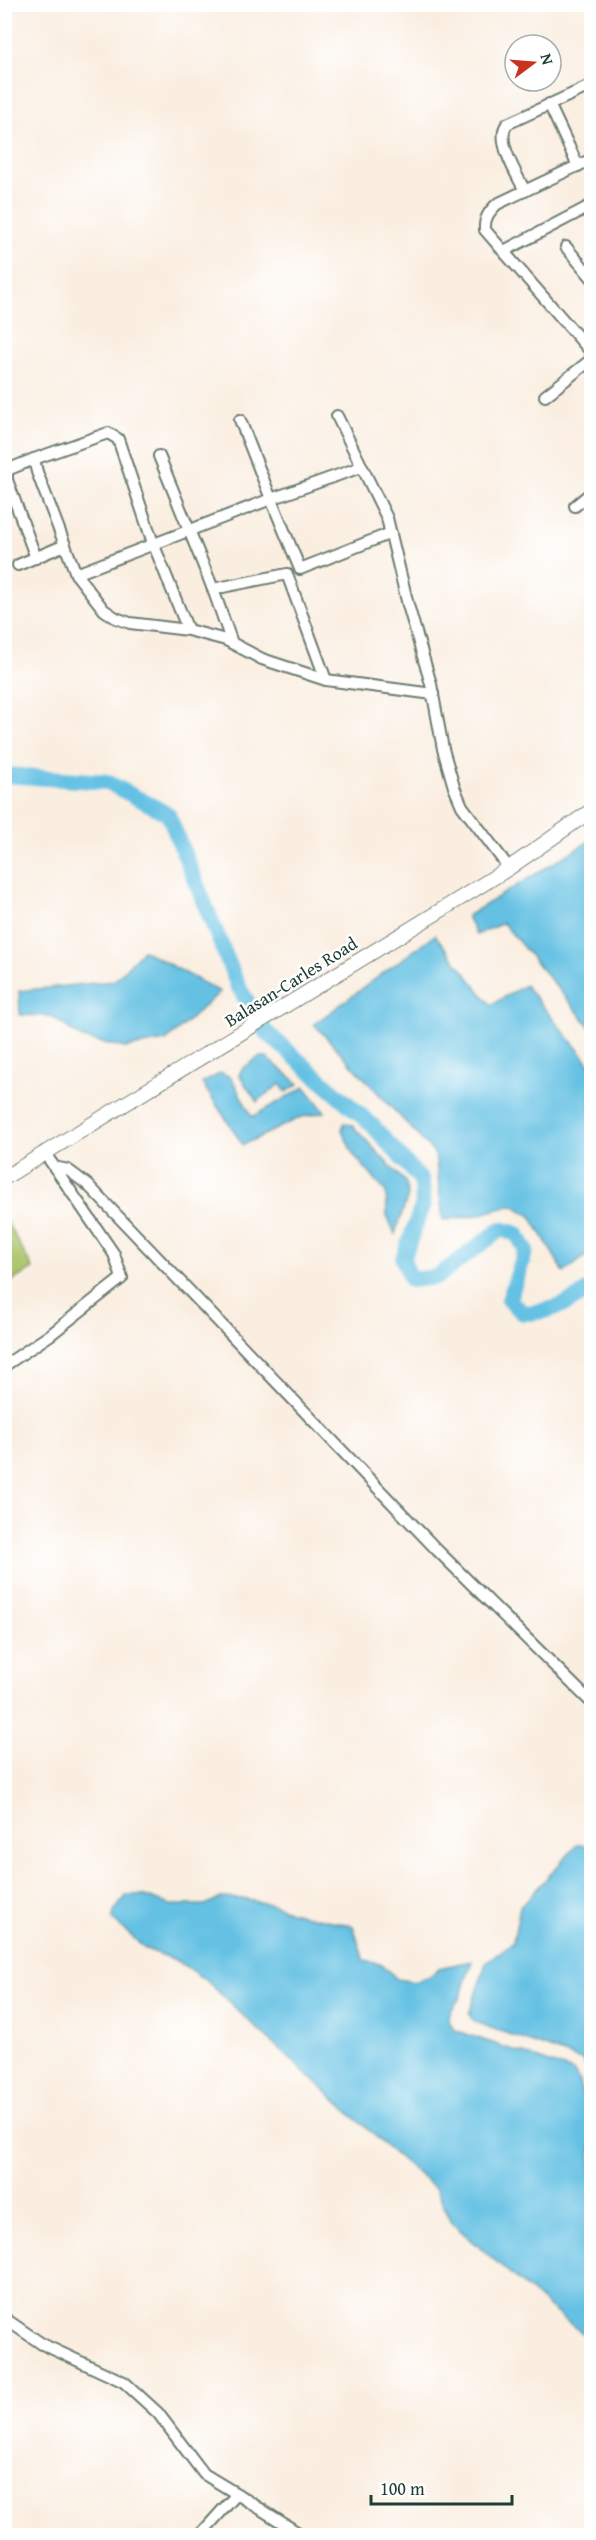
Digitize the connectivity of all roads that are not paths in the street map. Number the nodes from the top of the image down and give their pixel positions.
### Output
1 (591, 85) edge
2 (549, 104) junction
3 (591, 159) edge
4 (578, 166) junction
5 (525, 191) junction
6 (591, 205) edge
7 (566, 247) dead end
8 (504, 251) junction
9 (591, 278) edge
10 (591, 353) edge
11 (591, 359) edge
12 (545, 396) dead end
13 (337, 416) dead end
14 (240, 420) dead end
15 (159, 456) dead end
16 (34, 459) junction
17 (361, 466) junction
18 (591, 492) edge
19 (270, 498) junction
20 (575, 506) dead end
21 (189, 530) junction
22 (391, 533) junction
23 (153, 543) junction
24 (65, 545) junction
25 (36, 558) junction
26 (18, 565) dead end
27 (300, 569) junction
28 (76, 574) junction
29 (287, 574) junction
30 (213, 589) junction
31 (188, 630) junction
32 (232, 643) junction
33 (326, 680) junction
34 (433, 694) junction
35 (591, 810) edge
36 (509, 868) junction
37 (44, 1152) junction
38 (54, 1167) junction
39 (4, 1178) edge
40 (4, 1366) edge
41 (591, 1703) edge
42 (4, 2318) edge
43 (237, 2494) junction
44 (200, 2535) edge
45 (303, 2535) edge

1 - 2 street
2 - 4 street
2 - 5 street
3 - 4 street
4 - 5 street
5 - 8 street
6 - 8 street
7 - 9 street
8 - 10 street
11 - 12 street
13 - 17 street
14 - 19 street
15 - 21 street
16 - 23 street
16 - 24 street
16 - 25 street
17 - 19 street
17 - 22 street
18 - 20 street
19 - 21 street
19 - 27 street
21 - 23 street
21 - 30 street
22 - 27 street
22 - 34 street
23 - 28 street
23 - 31 street
24 - 25 street
24 - 28 street
25 - 26 street
27 - 29 street
28 - 31 street
29 - 30 street
29 - 33 street
30 - 32 street
31 - 32 street
32 - 33 street
33 - 34 street
34 - 36 street
35 - 36 main road, Balasan-Carles Road
36 - 37 main road, Balasan-Carles Road
37 - 38 street
37 - 39 main road, Balasan-Carles Road
38 - 40 street
38 - 41 street
42 - 43 street
43 - 44 street
43 - 45 street

